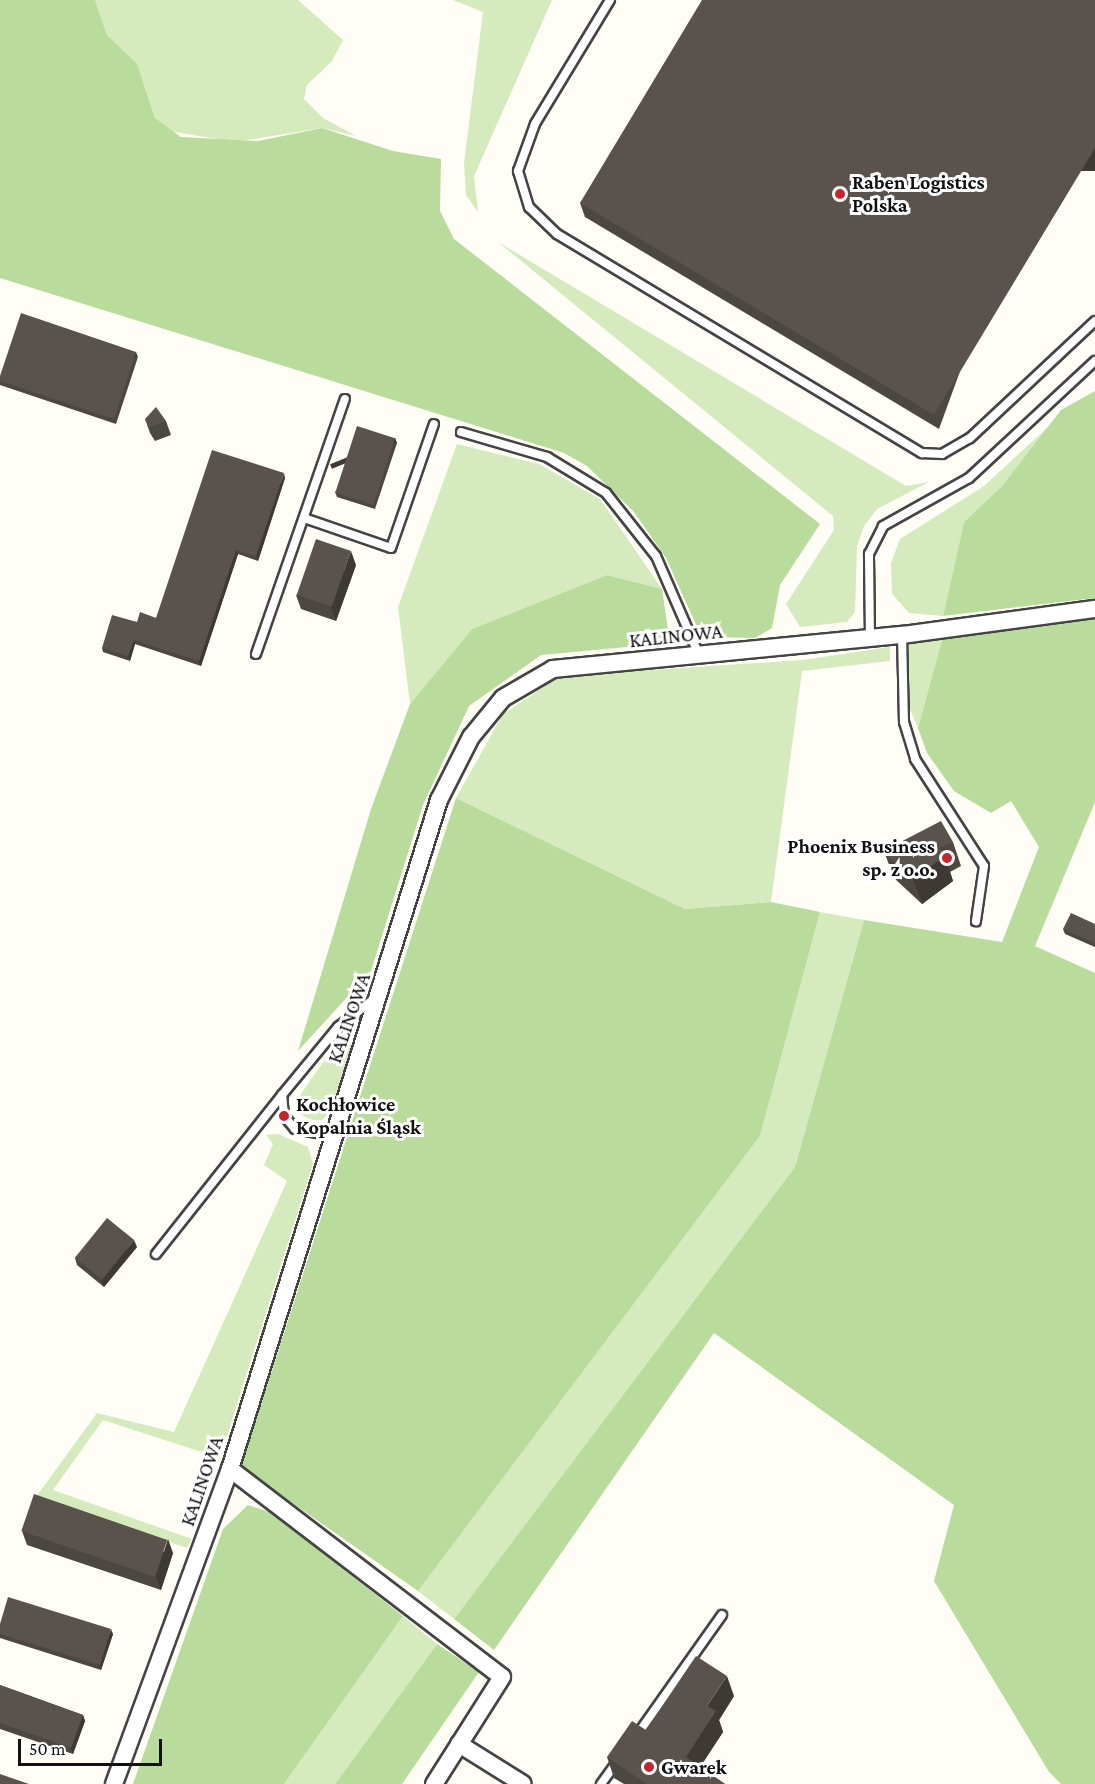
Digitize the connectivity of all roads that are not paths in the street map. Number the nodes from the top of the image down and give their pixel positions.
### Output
1 (610, 0) edge
2 (1095, 321) edge
3 (1095, 361) edge
4 (345, 399) dead end
5 (434, 424) dead end
6 (461, 432) dead end
7 (304, 518) junction
8 (1095, 609) edge
9 (902, 635) junction
10 (870, 638) junction
11 (256, 654) dead end
12 (699, 655) junction
13 (976, 921) dead end
14 (379, 996) junction
15 (282, 1095) junction
16 (332, 1136) junction
17 (156, 1254) dead end
18 (230, 1469) junction
19 (722, 1615) dead end
20 (459, 1744) junction
21 (628, 1746) edge
22 (622, 1756) edge
23 (114, 1784) edge
24 (434, 1784) edge
25 (523, 1784) edge
26 (602, 1784) edge

1 - 2 lane
3 - 10 lane
4 - 7 lane
5 - 7 lane
6 - 12 lane
7 - 11 lane
8 - 9 street, KALINOWA
9 - 10 street, KALINOWA
9 - 13 lane
10 - 12 street, KALINOWA
12 - 14 street, KALINOWA
14 - 15 lane
14 - 16 street, KALINOWA
15 - 16 lane
15 - 17 lane
16 - 18 street, KALINOWA
18 - 20 street
18 - 23 street, KALINOWA
19 - 21 lane
20 - 24 street
20 - 25 street
22 - 26 lane

